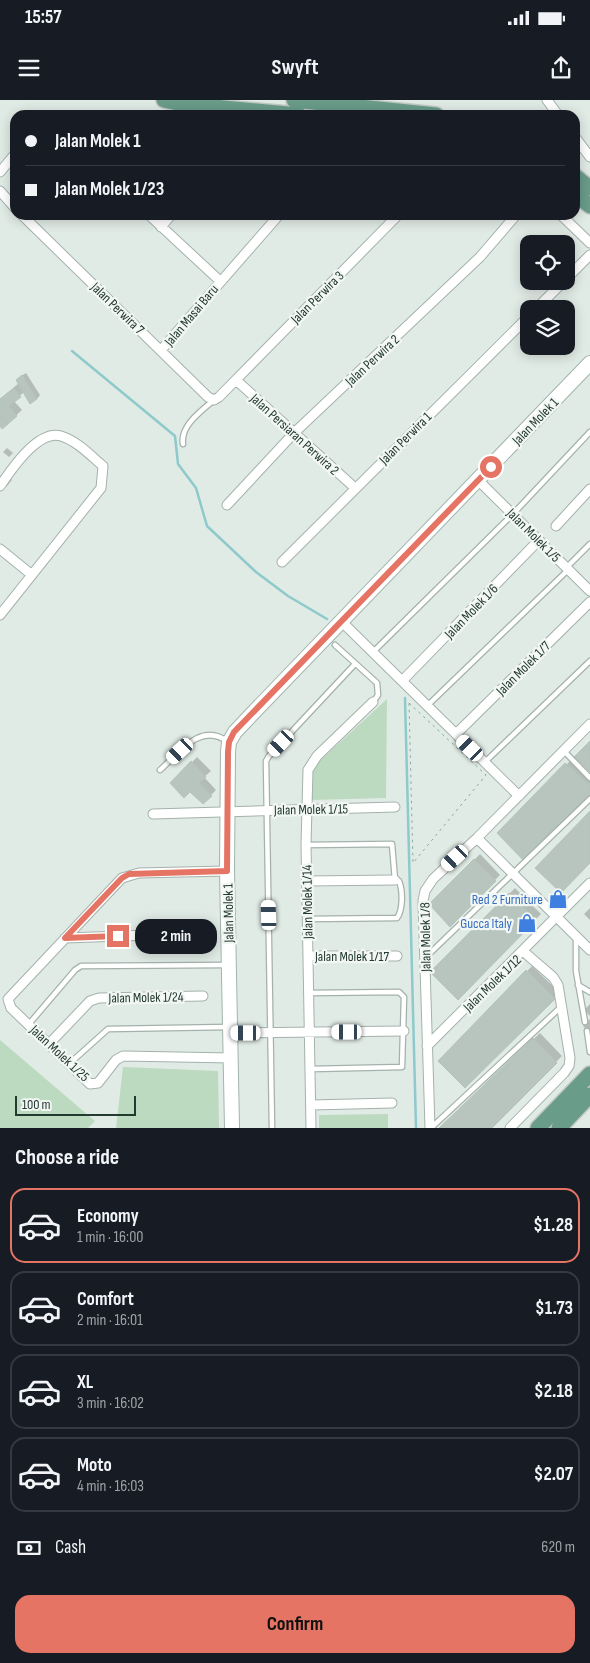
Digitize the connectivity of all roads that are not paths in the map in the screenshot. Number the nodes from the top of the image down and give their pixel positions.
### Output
1 (164, 100) edge
2 (294, 100) edge
3 (235, 110) edge
4 (389, 110) edge
5 (580, 144) edge
6 (590, 157) edge
7 (580, 180) edge
8 (590, 188) edge
9 (0, 191) edge
10 (580, 198) edge
11 (10, 202) edge
12 (590, 206) edge
13 (27, 220) edge
14 (154, 220) edge
15 (167, 220) edge
16 (275, 220) edge
17 (393, 220) edge
18 (512, 220) edge
19 (566, 220) edge
20 (161, 227) junction
21 (590, 243) edge
22 (590, 255) edge
23 (575, 270) edge
24 (220, 282) junction
25 (555, 290) edge
26 (545, 300) edge
27 (520, 325) edge
28 (162, 350) junction
29 (590, 363) edge
30 (236, 380) junction
31 (214, 400) junction
32 (590, 432) edge
33 (294, 433) junction
34 (183, 444) dead end
35 (478, 480) junction
36 (0, 486) edge
37 (354, 488) junction
38 (590, 489) edge
39 (227, 505) dead end
40 (513, 514) junction
41 (556, 526) dead end
42 (539, 540) junction
43 (590, 544) edge
44 (0, 549) edge
45 (282, 562) dead end
46 (568, 568) junction
47 (32, 575) junction
48 (590, 591) edge
49 (590, 602) edge
50 (0, 615) edge
51 (341, 621) junction
52 (335, 645) dead end
53 (373, 652) junction
54 (590, 661) edge
55 (355, 664) junction
56 (402, 681) junction
57 (373, 702) joint
58 (427, 706) junction
59 (590, 724) edge
60 (456, 734) junction
61 (229, 742) junction
62 (564, 751) junction
63 (484, 762) junction
64 (160, 770) dead end
65 (590, 778) edge
66 (519, 796) junction
67 (590, 799) edge
68 (395, 807) dead end
69 (306, 809) junction
70 (226, 810) junction
71 (266, 810) junction
72 (154, 814) dead end
73 (477, 838) junction
74 (306, 846) junction
75 (227, 871) junction
76 (514, 875) junction
77 (395, 880) junction
78 (307, 881) junction
79 (590, 883) edge
80 (556, 918) junction
81 (308, 919) junction
82 (207, 933) dead end
83 (576, 936) junction
84 (65, 938) junction
85 (590, 950) edge
86 (524, 952) junction
87 (308, 956) junction
88 (397, 956) dead end
89 (425, 958) junction
90 (229, 965) junction
91 (578, 985) junction
92 (590, 992) edge
93 (309, 993) junction
94 (203, 996) dead end
95 (563, 1005) junction
96 (585, 1022) dead end
97 (29, 1024) junction
98 (231, 1030) junction
99 (404, 1031) junction
100 (586, 1031) dead end
101 (310, 1032) junction
102 (270, 1033) junction
103 (49, 1044) junction
104 (427, 1046) junction
105 (590, 1052) edge
106 (232, 1058) junction
107 (69, 1064) junction
108 (311, 1069) junction
109 (590, 1074) edge
110 (590, 1096) edge
111 (392, 1103) dead end
112 (311, 1105) junction
113 (232, 1128) edge
114 (272, 1128) edge
115 (311, 1128) edge
116 (430, 1128) edge
117 (510, 1128) edge
118 (538, 1128) edge
119 (559, 1128) edge

1 - 3 main road
2 - 4 main road
5 - 6 street
7 - 8 main road
9 - 11 street
10 - 12 main road
13 - 28 street, Jalan Perwira 7
14 - 20 street
15 - 20 street
16 - 24 street, Jalan Masai Baru
17 - 30 street, Jalan Perwira 3
18 - 33 street, Jalan Perwira 2
19 - 21 street
20 - 24 street
22 - 23 street
24 - 28 street, Jalan Masai Baru
25 - 26 street
27 - 37 street, Jalan Perwira 1
28 - 31 street, Jalan Perwira 7
29 - 35 street, Jalan Molek 1
30 - 31 street
30 - 33 street, Jalan Persiaran Perwira 2
31 - 34 lane
32 - 40 lane
33 - 37 street, Jalan Persiaran Perwira 2
33 - 39 street, Jalan Perwira 2
35 - 40 street, Jalan Molek 1/5
35 - 51 street, Jalan Molek 1
36 - 47 street
37 - 45 street, Jalan Perwira 1
38 - 41 street
40 - 42 street, Jalan Molek 1/5
40 - 53 lane
42 - 46 street, Jalan Molek 1/5
42 - 56 street, Jalan Molek 1/6
43 - 46 lane
44 - 47 street
46 - 48 street, Jalan Molek 1/5
46 - 58 lane
47 - 50 street
49 - 60 street, Jalan Molek 1/7
51 - 53 street
51 - 61 street, Jalan Molek 1
52 - 55 lane
53 - 56 street
54 - 63 lane
55 - 57 lane
55 - 71 lane
56 - 58 street
57 - 69 street, Jalan Molek 1/14
58 - 60 street
59 - 62 street, Jalan Molek 1/8
60 - 63 street
61 - 64 lane
61 - 70 street, Jalan Molek 1
62 - 65 lane
62 - 66 street, Jalan Molek 1/8
63 - 66 street
66 - 73 street, Jalan Molek 1/8
67 - 76 lane
68 - 69 street, Jalan Molek 1/15
69 - 71 street, Jalan Molek 1/15
69 - 74 street, Jalan Molek 1/14
70 - 71 street, Jalan Molek 1/15
70 - 72 street, Jalan Molek 1/15
70 - 75 street, Jalan Molek 1
71 - 102 lane
73 - 76 street
73 - 89 street, Jalan Molek 1/8
74 - 77 lane
74 - 78 street, Jalan Molek 1/14
75 - 84 street
75 - 90 street, Jalan Molek 1
76 - 80 street
76 - 89 lane
77 - 78 street
77 - 81 lane
78 - 81 street, Jalan Molek 1/14
79 - 80 street, Jalan Molek 1/12
80 - 83 street
80 - 86 street, Jalan Molek 1/12
81 - 87 street, Jalan Molek 1/14
82 - 84 street
83 - 85 street
83 - 91 lane
84 - 97 street, Jalan Molek 1/25
86 - 95 street
86 - 104 street, Jalan Molek 1/12
87 - 88 street, Jalan Molek 1/17
87 - 93 street, Jalan Molek 1/14
89 - 104 street, Jalan Molek 1/8
90 - 97 lane
90 - 98 street, Jalan Molek 1
91 - 92 lane
91 - 96 lane
93 - 99 lane
93 - 101 street, Jalan Molek 1/14
94 - 103 street, Jalan Molek 1/24
95 - 116 lane
95 - 117 street
97 - 103 street, Jalan Molek 1/25
98 - 102 street
98 - 106 street, Jalan Molek 1
98 - 107 lane
99 - 101 street
99 - 108 lane
100 - 105 lane
101 - 102 street
101 - 108 street, Jalan Molek 1/14
102 - 114 lane
103 - 107 street, Jalan Molek 1/25
104 - 116 street, Jalan Molek 1/8
106 - 107 street, Jalan Molek 1/25
106 - 113 street, Jalan Molek 1
108 - 112 street, Jalan Molek 1/14
109 - 118 main road
110 - 119 main road
111 - 112 street
112 - 115 street, Jalan Molek 1/14

